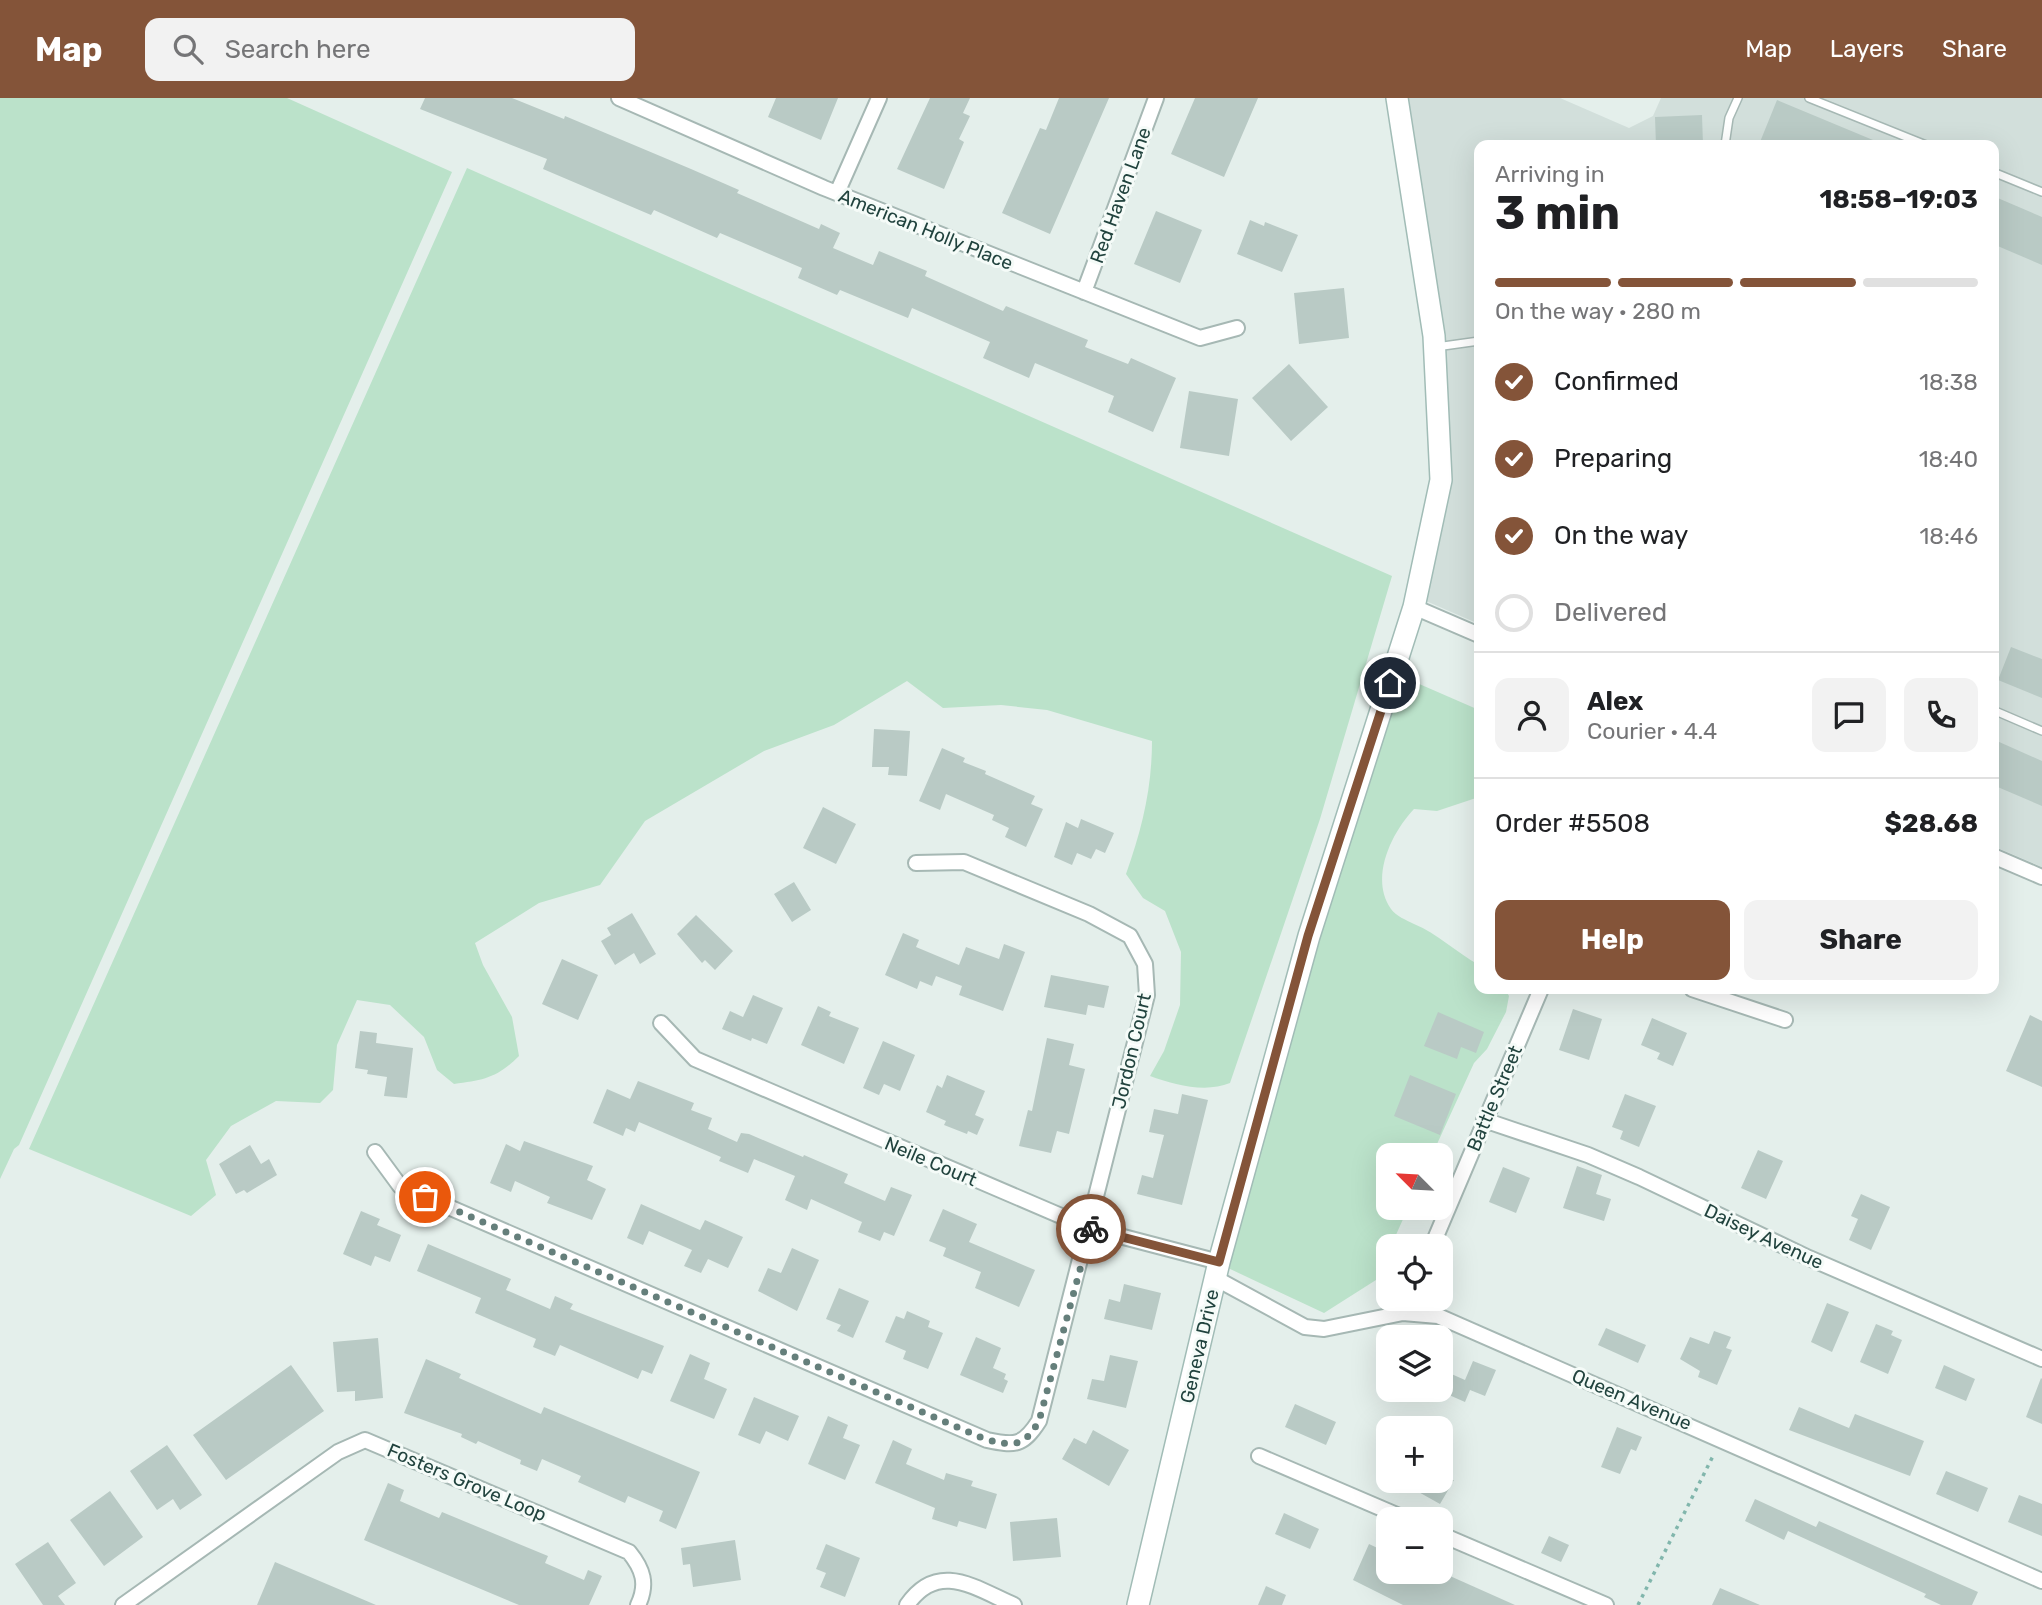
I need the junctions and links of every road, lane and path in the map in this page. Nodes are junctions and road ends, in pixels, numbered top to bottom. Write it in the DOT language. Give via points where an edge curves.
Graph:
graph roads {
  1 [pos="619,98"];
  2 [pos="878,98"];
  3 [pos="1156,98"];
  4 [pos="1397,98"];
  5 [pos="1738,98"];
  6 [pos="1809,98"];
  7 [pos="1727,140"];
  8 [pos="1914,140"];
  9 [pos="1999,175"];
  10 [pos="2042,192"];
  11 [pos="837,193"];
  12 [pos="1084,292"];
  13 [pos="1237,328"];
  14 [pos="1474,342"];
  15 [pos="1435,347"];
  16 [pos="1414,607"];
  17 [pos="1474,633"];
  18 [pos="1999,712"];
  19 [pos="2042,730"];
  20 [pos="1999,859"];
  21 [pos="916,863"];
  22 [pos="2042,877"];
  23 [pos="1539,994"];
  24 [pos="1707,994"];
  25 [pos="1785,1020"];
  26 [pos="661,1023"];
  27 [pos="1484,1120"];
  28 [pos="375,1152"];
  29 [pos="1089,1228"];
  30 [pos="1437,1234"];
  31 [pos="1217,1270"];
  32 [pos="1404,1313"];
  33 [pos="2042,1359"];
  34 [pos="1723,1438"];
  35 [pos="1259,1456"];
  36 [pos="1378,1507"];
  37 [pos="1453,1540"];
  38 [pos="2042,1581"];
  39 [pos="131,1603"];
  40 [pos="638,1605"];
  41 [pos="907,1605"];
  42 [pos="1014,1605"];
  43 [pos="1138,1605"];
  44 [pos="1606,1605"];
  45 [pos="1638,1605"];
  1 -- 11 [label="street, American Holly Place"];
  2 -- 11 [label="street"];
  3 -- 12 [label="street, Red Haven Lane"];
  4 -- 15 [label="main road, Geneva Drive"];
  5 -- 7 [label="lane"];
  6 -- 8 [label="lane"];
  9 -- 10 [label="lane"];
  11 -- 12 [label="street, American Holly Place"];
  12 -- 13 [label="street, American Holly Place" via="1199,338"];
  14 -- 15 [label="lane"];
  15 -- 16 [label="main road, Geneva Drive" via="1441,480"];
  16 -- 17 [label="street"];
  16 -- 31 [label="main road, Geneva Drive" via="1308,936"];
  18 -- 19 [label="lane"];
  20 -- 22 [label="street"];
  21 -- 29 [label="street, Jordon Court" via="964,862 1089,914 1130,936 1145,964 1147,995"];
  23 -- 27 [label="street, Battle Street"];
  24 -- 25 [label="street"];
  26 -- 29 [label="street, Neile Court" via="695,1059"];
  27 -- 30 [label="street, Battle Street"];
  27 -- 33 [label="street, Daisey Avenue" via="1629,1173 1809,1258"];
  28 -- 29 [label="street, Jordon Court" via="400,1186 987,1440 1012,1446 1029,1437 1039,1421"];
  29 -- 31 [label="street, Neile Court"];
  31 -- 32 [label="street, Queen Avenue" via="1305,1327 1325,1329"];
  31 -- 43 [label="main road, Geneva Drive"];
  32 -- 34 [label="street, Queen Avenue" via="1438,1316"];
  34 -- 38 [label="street, Queen Avenue" via="1751,1456"];
  34 -- 45 [label="path"];
  35 -- 36 [label="street"];
  37 -- 44 [label="street"];
  39 -- 40 [label="street, Fosters Grove Loop" via="338,1452 365,1440 629,1552 643,1569"];
  41 -- 42 [label="street" via="927,1584 944,1580 959,1581"];
}
